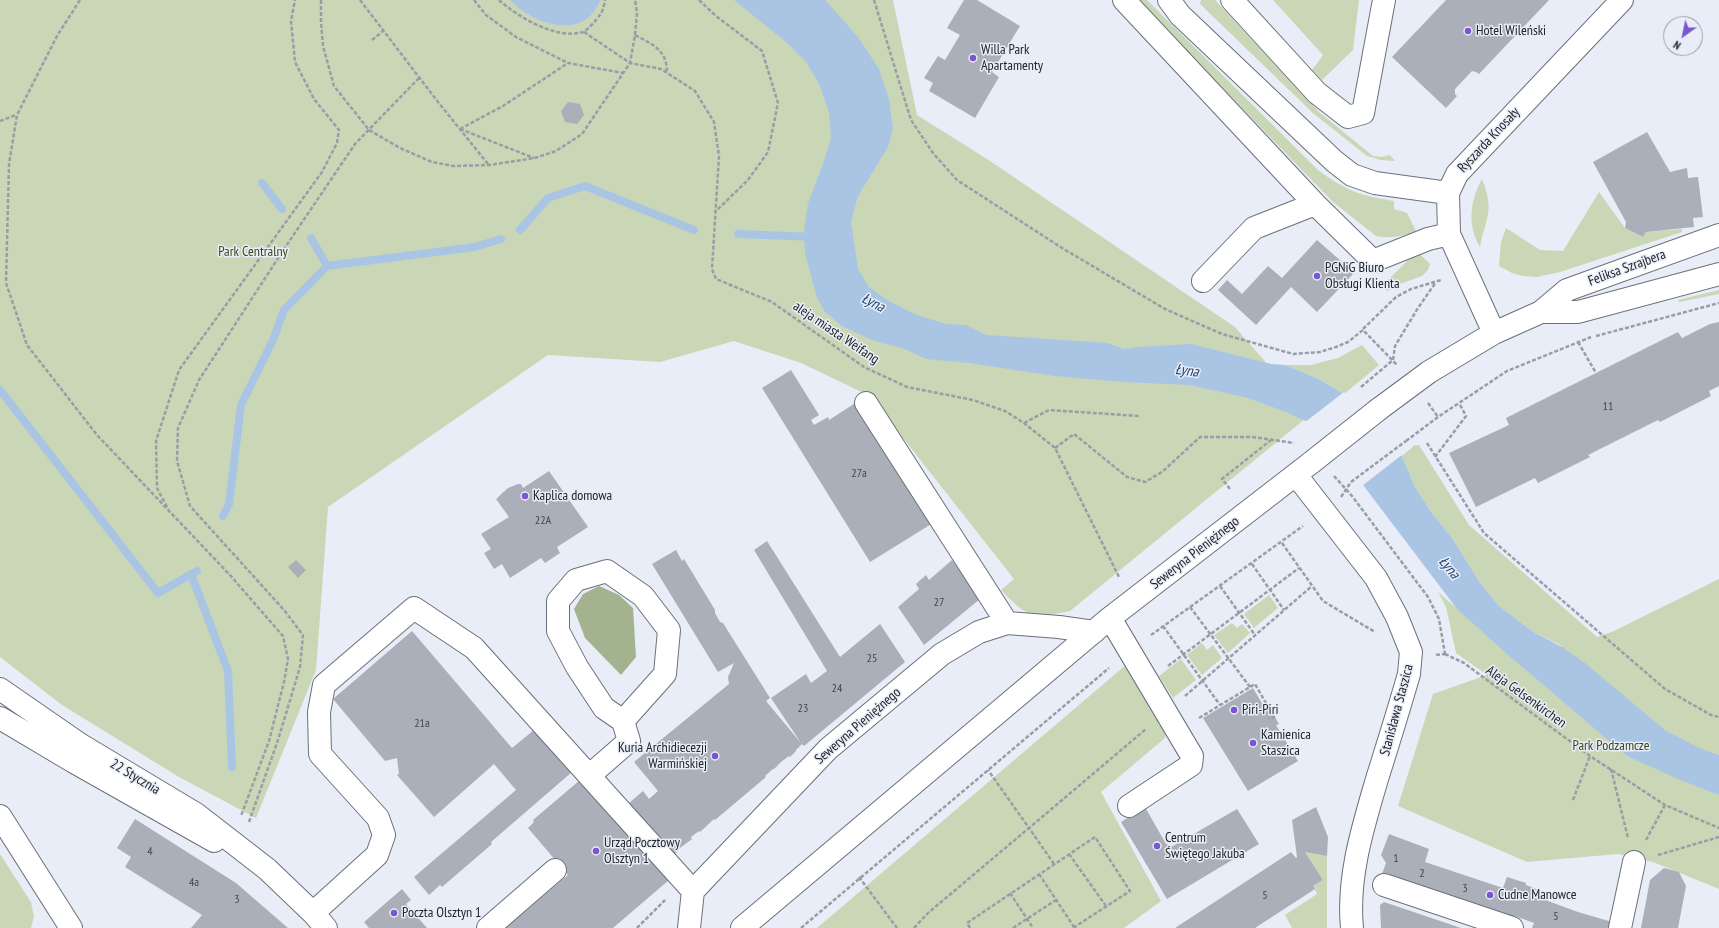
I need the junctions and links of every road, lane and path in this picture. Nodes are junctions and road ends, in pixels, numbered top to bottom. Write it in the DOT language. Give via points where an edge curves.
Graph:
graph roads {
  1 [pos="80,0"];
  2 [pos="295,0"];
  3 [pos="320,0"];
  4 [pos="360,0"];
  5 [pos="474,0"];
  6 [pos="499,0"];
  7 [pos="605,0"];
  8 [pos="635,0"];
  9 [pos="699,0"];
  10 [pos="874,0"];
  11 [pos="1124,0"];
  12 [pos="1169,0"];
  13 [pos="1232,0"];
  14 [pos="1384,0"];
  15 [pos="1622,0"];
  16 [pos="383,31"];
  17 [pos="584,32"];
  18 [pos="635,35"];
  19 [pos="372,40"];
  20 [pos="568,63"];
  21 [pos="630,63"];
  22 [pos="667,72"];
  23 [pos="623,73"];
  24 [pos="419,78"];
  25 [pos="16,115"];
  26 [pos="0,121"];
  27 [pos="460,129"];
  28 [pos="368,130"];
  29 [pos="535,158"];
  30 [pos="489,165"];
  31 [pos="1448,192"];
  32 [pos="1314,204"];
  33 [pos="716,211"];
  34 [pos="1449,234"];
  35 [pos="1719,235"];
  36 [pos="1719,274"];
  37 [pos="1441,280"];
  38 [pos="1203,281"];
  39 [pos="1436,282"];
  40 [pos="1719,304"];
  41 [pos="1541,312"];
  42 [pos="1363,330"];
  43 [pos="1494,333"];
  44 [pos="1578,342"];
  45 [pos="1393,360"];
  46 [pos="1596,373"];
  47 [pos="1362,387"];
  48 [pos="866,403"];
  49 [pos="1459,403"];
  50 [pos="1428,404"];
  51 [pos="1379,409"];
  52 [pos="1139,416"];
  53 [pos="1438,417"];
  54 [pos="1024,423"];
  55 [pos="1271,440"];
  56 [pos="1283,441"];
  57 [pos="1427,443"];
  58 [pos="1055,448"];
  59 [pos="1435,457"];
  60 [pos="1304,468"];
  61 [pos="1230,489"];
  62 [pos="1352,496"];
  63 [pos="1341,497"];
  64 [pos="169,511"];
  65 [pos="1307,523"];
  66 [pos="1282,542"];
  67 [pos="1252,564"];
  68 [pos="1299,568"];
  69 [pos="1119,577"];
  70 [pos="1220,586"];
  71 [pos="1312,586"];
  72 [pos="1270,590"];
  73 [pos="1190,607"];
  74 [pos="1284,610"];
  75 [pos="1239,613"];
  76 [pos="1006,623"];
  77 [pos="1102,625"];
  78 [pos="1163,626"];
  79 [pos="1210,634"];
  80 [pos="1378,634"];
  81 [pos="1255,635"];
  82 [pos="1130,650"];
  83 [pos="1183,655"];
  84 [pos="1228,658"];
  85 [pos="1148,681"];
  86 [pos="1201,682"];
  87 [pos="1250,687"];
  88 [pos="3,699"];
  89 [pos="1220,705"];
  90 [pos="1166,712"];
  91 [pos="1719,717"];
  92 [pos="0,718"];
  93 [pos="1269,719"];
  94 [pos="623,721"];
  95 [pos="1193,721"];
  96 [pos="1590,756"];
  97 [pos="1611,769"];
  98 [pos="988,770"];
  99 [pos="590,775"];
  100 [pos="1573,800"];
  101 [pos="1665,805"];
  102 [pos="1129,806"];
  103 [pos="0,816"];
  104 [pos="240,817"];
  105 [pos="249,822"];
  106 [pos="1029,828"];
  107 [pos="1719,828"];
  108 [pos="1719,837"];
  109 [pos="1070,854"];
  110 [pos="1634,862"];
  111 [pos="1054,864"];
  112 [pos="267,869"];
  113 [pos="555,870"];
  114 [pos="1038,874"];
  115 [pos="859,877"];
  116 [pos="1384,885"];
  117 [pos="693,890"];
  118 [pos="1010,894"];
  119 [pos="670,895"];
  120 [pos="1056,900"];
  121 [pos="1106,906"];
  122 [pos="1026,918"];
  123 [pos="320,921"];
  124 [pos="1500,926"];
  125 [pos="71,928"];
  126 [pos="488,928"];
  127 [pos="637,928"];
  128 [pos="689,928"];
  129 [pos="742,928"];
  130 [pos="801,928"];
  131 [pos="897,928"];
  132 [pos="914,928"];
  133 [pos="970,928"];
  134 [pos="1013,928"];
  135 [pos="1033,928"];
  136 [pos="1073,928"];
  137 [pos="1352,928"];
  138 [pos="1620,928"];
  1 -- 25 [label="path" via="57,36"];
  2 -- 64 [label="path" via="290,22 295,62 314,99 339,130 337,143 322,172 179,370 156,441 156,488"];
  3 -- 28 [label="path" via="323,46 334,86"];
  4 -- 16 [label="path"];
  5 -- 20 [label="path" via="486,15 516,38"];
  6 -- 17 [label="path" via="522,17 545,29 566,34"];
  7 -- 17 [label="path" via="601,14"];
  8 -- 18 [label="path"];
  9 -- 33 [label="path" via="762,51 778,103 768,152 748,180"];
  10 -- 42 [label="path" via="911,120 933,153 957,180 1062,248 1165,310 1222,334 1293,354 1320,352 1336,347 1348,342"];
  11 -- 32 [label="street"];
  12 -- 31 [label="street" via="1186,20 1334,161 1352,175 1375,183"];
  13 -- 14 [label="street" via="1317,92 1348,117 1363,113"];
  15 -- 31 [label="street, Ryszarda Knosały" via="1457,174"];
  16 -- 19 [label="path"];
  16 -- 24 [label="path"];
  17 -- 21 [label="path"];
  18 -- 21 [label="path"];
  18 -- 22 [label="path" via="662,52"];
  20 -- 23 [label="path"];
  20 -- 27 [label="path" via="503,106"];
  21 -- 22 [label="path, aleja miasta Weifang" via="662,68"];
  21 -- 23 [label="path"];
  22 -- 33 [label="path, aleja miasta Weifang" via="696,91 714,122 719,156"];
  23 -- 29 [label="path" via="582,134 556,150"];
  24 -- 27 [label="path"];
  24 -- 28 [label="path"];
  25 -- 26 [label="path"];
  25 -- 64 [label="path" via="9,164 6,283 27,345 97,435"];
  27 -- 29 [label="path"];
  27 -- 30 [label="path"];
  28 -- 30 [label="path" via="432,162 453,166"];
  28 -- 105 [label="path" via="355,144 324,189 199,380 178,428 177,461 190,506 304,635 300,667"];
  29 -- 30 [label="path"];
  31 -- 34 [label="street, Ryszarda Knosały"];
  32 -- 34 [label="street" via="1373,261 1428,239"];
  32 -- 38 [label="street" via="1254,228"];
  33 -- 54 [label="path, aleja miasta Weifang" via="712,269 716,279 772,302 864,367 878,374 907,387 973,400 1004,411"];
  34 -- 43 [label="street, Ryszarda Knosały"];
  35 -- 41 [label="street, Feliksa Szrajbera" via="1567,290"];
  36 -- 41 [label="street, Feliksa Szrajbera" via="1578,312"];
  37 -- 39 [label="path"];
  39 -- 42 [label="path" via="1411,289 1396,297"];
  39 -- 45 [label="path" via="1395,346"];
  40 -- 44 [label="path"];
  41 -- 43 [label="street, Feliksa Szrajbera"];
  42 -- 45 [label="path"];
  43 -- 51 [label="street, Feliksa Szrajbera" via="1429,372"];
  44 -- 46 [label="path"];
  44 -- 49 [label="path" via="1507,371"];
  45 -- 47 [label="path"];
  48 -- 76 [label="street"];
  49 -- 53 [label="path"];
  49 -- 59 [label="path" via="1466,416"];
  50 -- 53 [label="path"];
  51 -- 60 [label="street, Seweryna Pieniężnego, bridge"];
  52 -- 54 [label="path" via="1049,410"];
  53 -- 63 [label="path, bridge" via="1351,482"];
  54 -- 58 [label="path, aleja miasta Weifang"];
  55 -- 56 [label="path"];
  55 -- 58 [label="path" via="1254,437 1200,437 1162,472 1145,482 1127,477 1074,434"];
  55 -- 61 [label="path" via="1222,479"];
  57 -- 59 [label="path"];
  58 -- 69 [label="path, aleja miasta Weifang"];
  59 -- 91 [label="path" via="1484,533 1665,690"];
  60 -- 77 [label="street, Seweryna Pieniężnego"];
  60 -- 137 [label="street, Stanisława Staszica" via="1376,578 1397,617 1411,652 1409,674 1362,829 1353,875 1350,908"];
  62 -- 96 [label="path, Aleja Gelsenkirchen" via="1428,597 1439,619 1445,654 1464,663"];
  64 -- 104 [label="path" via="283,636 288,658 284,682 269,740"];
  65 -- 66 [label="path"];
  66 -- 67 [label="path"];
  66 -- 68 [label="path"];
  67 -- 70 [label="path"];
  67 -- 72 [label="path"];
  68 -- 71 [label="path"];
  68 -- 72 [label="path"];
  70 -- 73 [label="path"];
  70 -- 75 [label="path"];
  71 -- 74 [label="path"];
  71 -- 80 [label="path" via="1324,601"];
  72 -- 74 [label="path"];
  72 -- 75 [label="path"];
  73 -- 78 [label="path"];
  73 -- 79 [label="path"];
  74 -- 81 [label="path"];
  75 -- 79 [label="path"];
  75 -- 81 [label="path"];
  76 -- 77 [label="street, Seweryna Pieniężnego" via="1060,627"];
  76 -- 117 [label="street, Seweryna Pieniężnego" via="979,632 942,654 828,749"];
  77 -- 82 [label="street"];
  77 -- 129 [label="street, Seweryna Pieniężnego"];
  78 -- 82 [label="path"];
  78 -- 83 [label="path"];
  79 -- 83 [label="path"];
  79 -- 84 [label="path"];
  81 -- 84 [label="path"];
  82 -- 85 [label="street"];
  82 -- 98 [label="path"];
  83 -- 85 [label="path"];
  83 -- 86 [label="path"];
  84 -- 86 [label="path"];
  84 -- 87 [label="path"];
  85 -- 90 [label="street"];
  86 -- 89 [label="path"];
  86 -- 90 [label="path"];
  87 -- 89 [label="path"];
  87 -- 93 [label="path" via="1254,684 1274,717"];
  88 -- 112 [label="street, 22 Stycznia" via="196,814"];
  89 -- 95 [label="path"];
  90 -- 102 [label="street" via="1192,756 1191,765"];
  90 -- 106 [label="path"];
  92 -- 112 [label="street, 22 Stycznia" via="188,827"];
  94 -- 94 [label="street" via="665,674 669,630 643,596 607,571 576,580 558,601 558,630 577,667 604,708"];
  94 -- 99 [label="street" via="628,741"];
  96 -- 97 [label="path, Aleja Gelsenkirchen"];
  96 -- 100 [label="path"];
  97 -- 101 [label="path, Aleja Gelsenkirchen"];
  97 -- 110 [label="path"];
  98 -- 106 [label="path"];
  98 -- 115 [label="path"];
  99 -- 117 [label="street"];
  99 -- 123 [label="street" via="474,648 414,608 324,685 319,712 320,754 378,818 384,835 377,855"];
  101 -- 107 [label="path, Aleja Gelsenkirchen"];
  101 -- 110 [label="path"];
  103 -- 125 [label="street"];
  106 -- 111 [label="path"];
  106 -- 132 [label="path" via="928,913"];
  108 -- 110 [label="path"];
  109 -- 111 [label="path"];
  109 -- 121 [label="path"];
  109 -- 121 [label="path" via="1095,837 1130,890"];
  110 -- 138 [label="street"];
  111 -- 114 [label="path"];
  112 -- 123 [label="street, 22 Stycznia"];
  113 -- 126 [label="street"];
  114 -- 118 [label="path"];
  114 -- 120 [label="path"];
  115 -- 130 [label="path"];
  115 -- 131 [label="path"];
  116 -- 124 [label="street"];
  117 -- 128 [label="street"];
  118 -- 122 [label="path"];
  118 -- 133 [label="path" via="967,923"];
  119 -- 127 [label="path"];
  120 -- 122 [label="path"];
  120 -- 136 [label="path"];
  121 -- 136 [label="path"];
  122 -- 134 [label="path"];
  122 -- 135 [label="path"];
}
